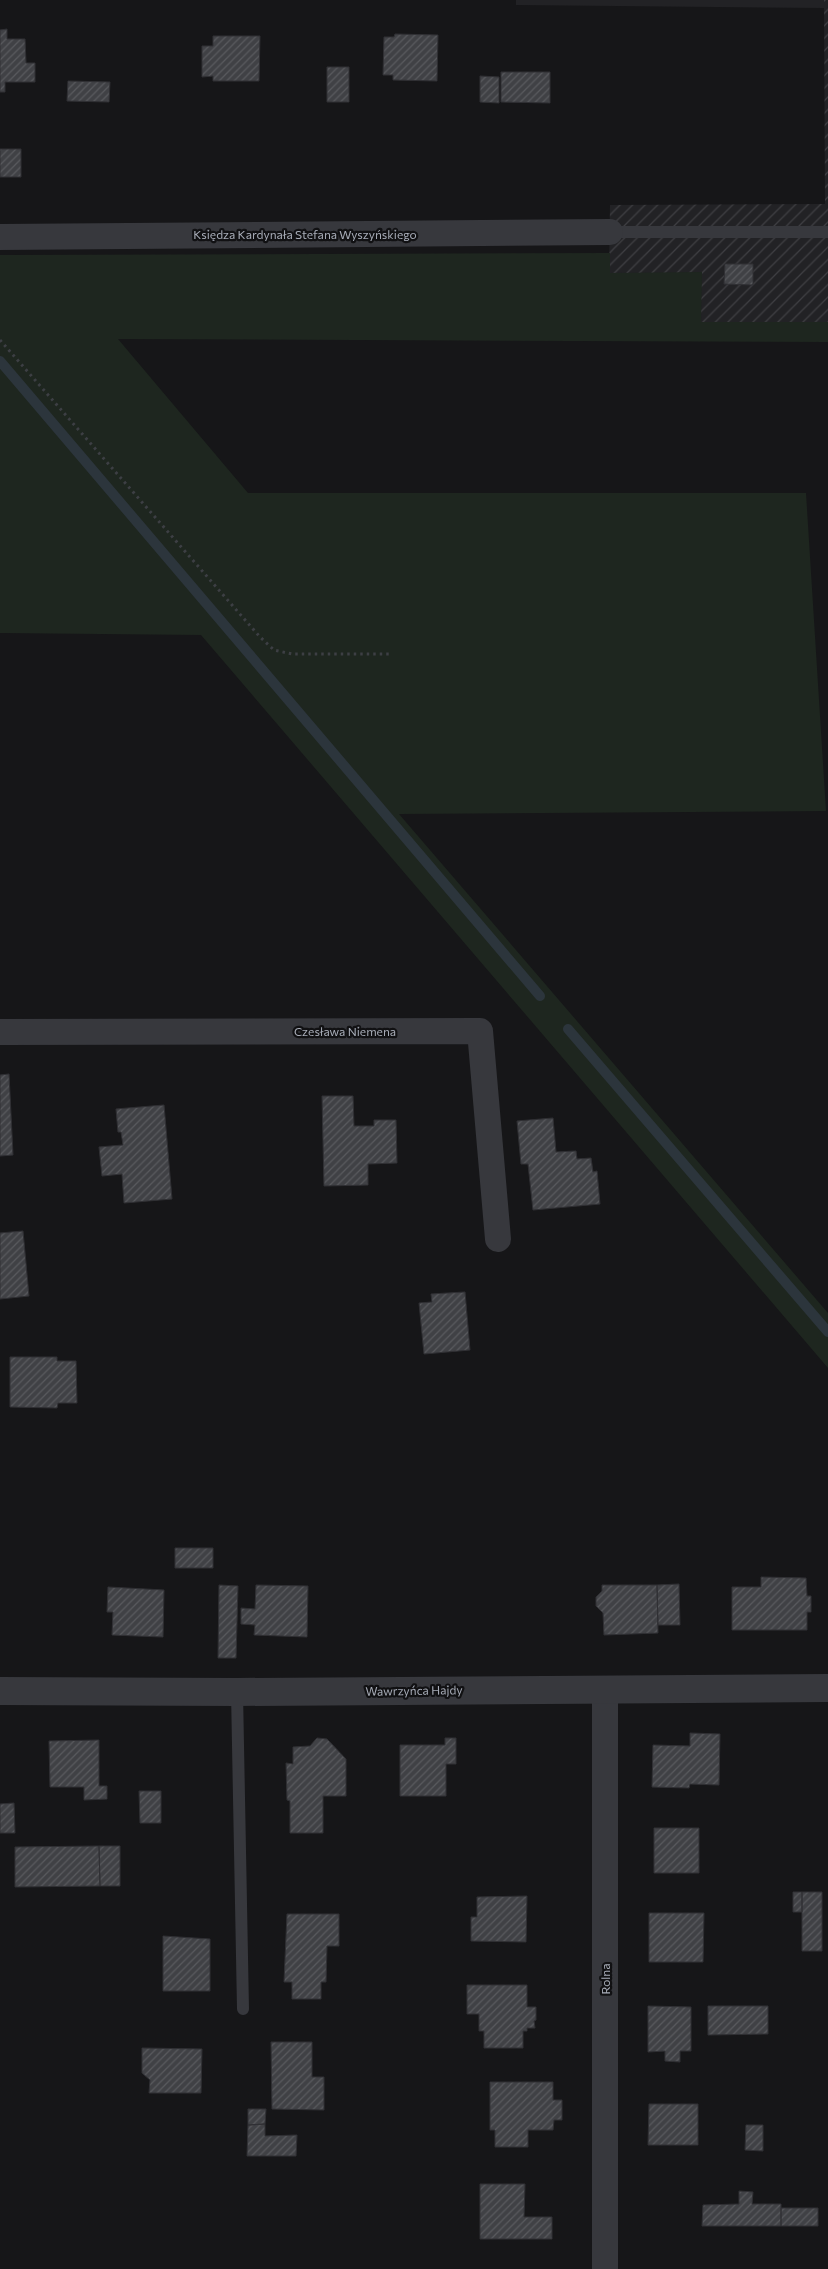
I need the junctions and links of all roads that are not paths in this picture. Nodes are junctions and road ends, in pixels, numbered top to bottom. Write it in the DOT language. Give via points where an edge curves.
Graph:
graph roads {
  1 [pos="610,232"];
  2 [pos="828,232"];
  3 [pos="0,237"];
  4 [pos="0,1032"];
  5 [pos="498,1239"];
  6 [pos="828,1688"];
  7 [pos="605,1689"];
  8 [pos="0,1691"];
  9 [pos="237,1692"];
  10 [pos="243,2009"];
  11 [pos="604,2269"];
  1 -- 2 [label="lane"];
  1 -- 3 [label="street, Księdza Kardynała Stefana Wyszyńskiego"];
  4 -- 5 [label="street, Czesława Niemena" via="480,1030"];
  6 -- 7 [label="street, Wawrzyńca Hajdy"];
  7 -- 9 [label="street, Wawrzyńca Hajdy"];
  7 -- 11 [label="street, Rolna"];
  8 -- 9 [label="street, Wawrzyńca Hajdy"];
  9 -- 10 [label="lane"];
}
